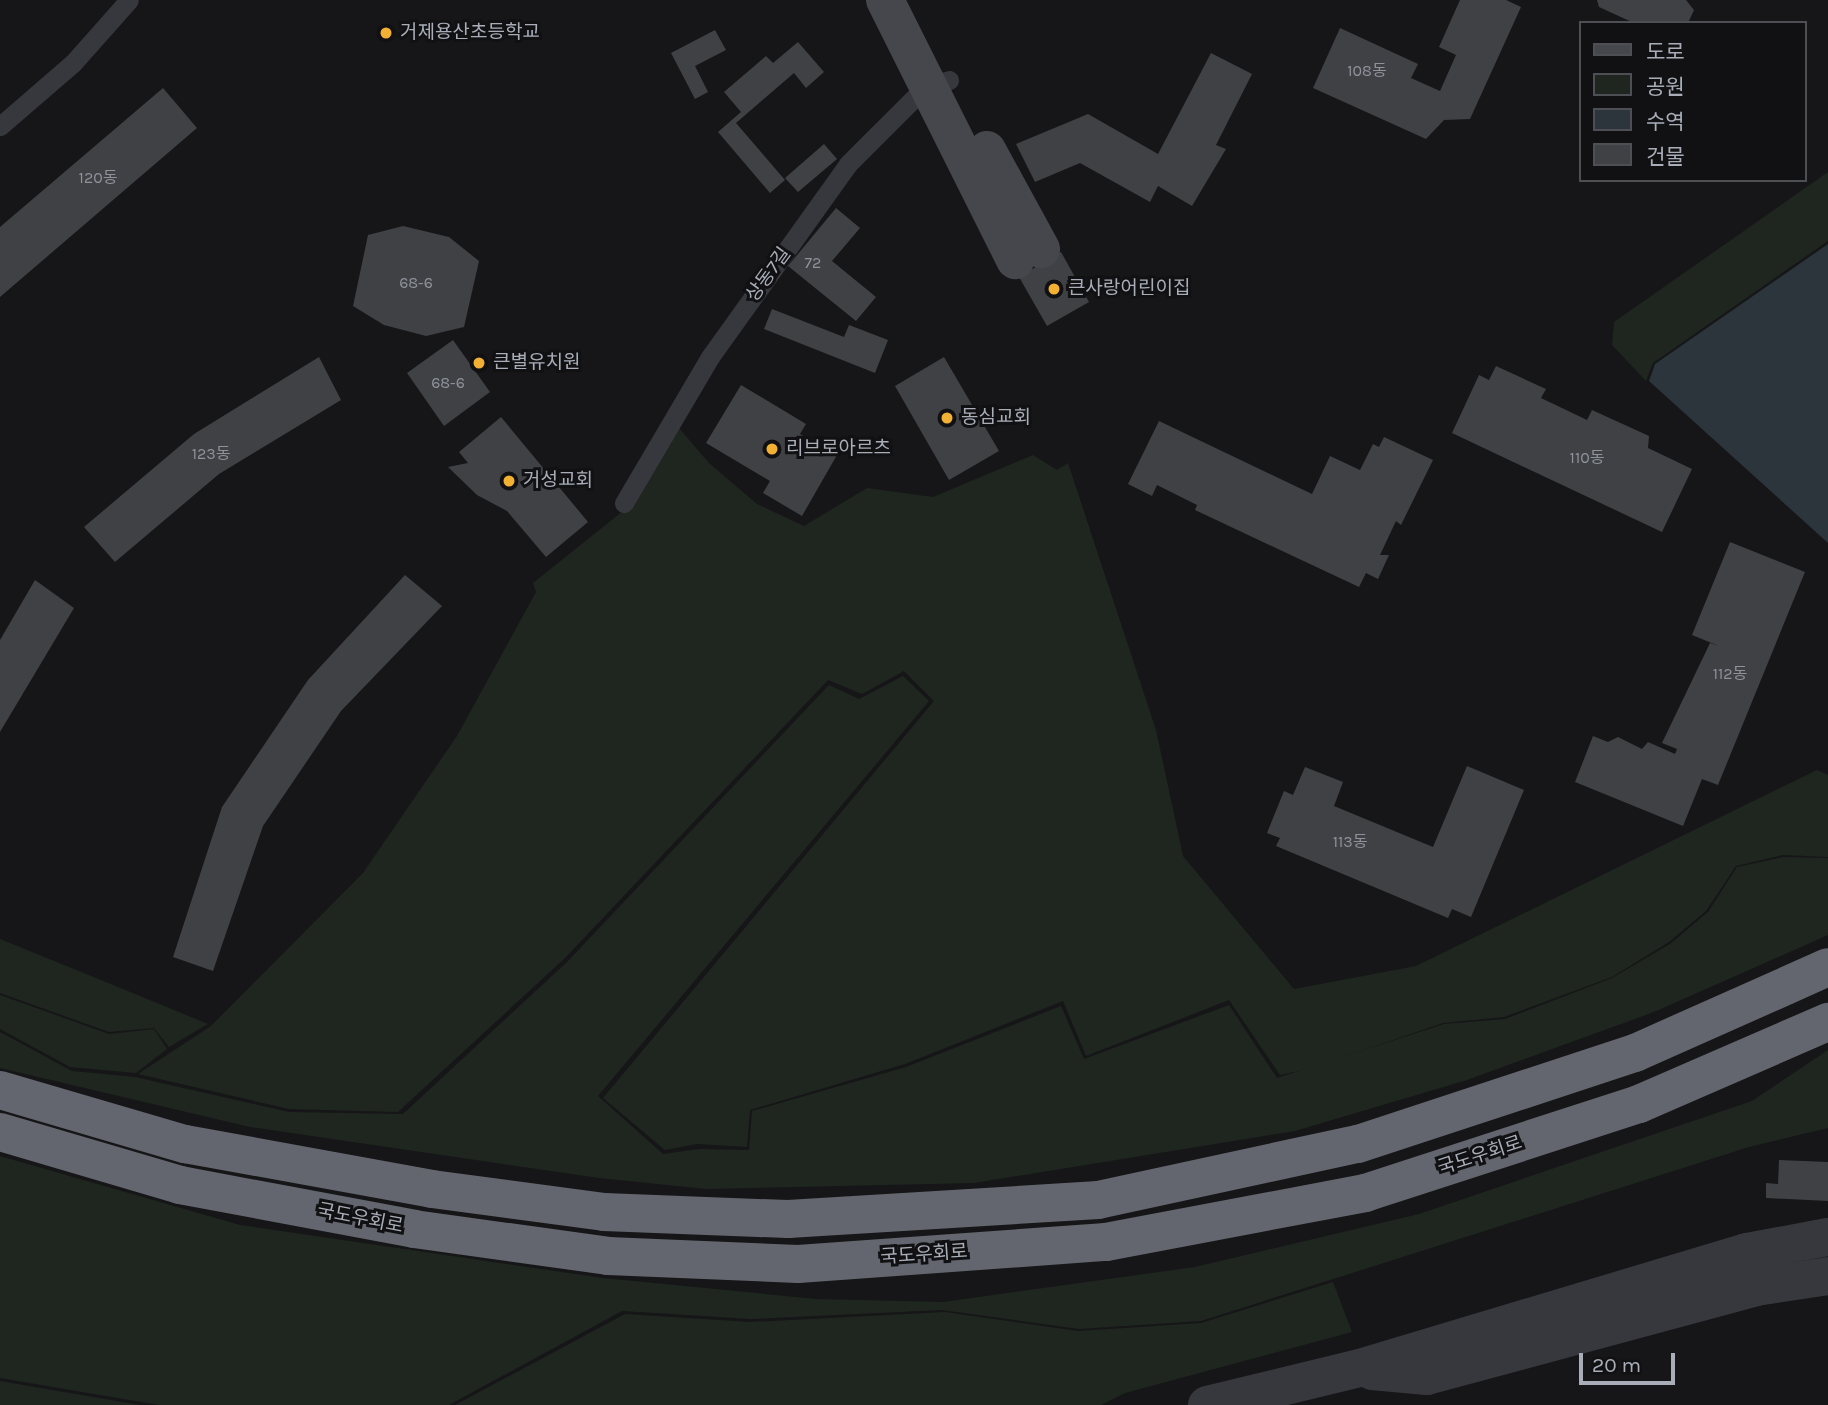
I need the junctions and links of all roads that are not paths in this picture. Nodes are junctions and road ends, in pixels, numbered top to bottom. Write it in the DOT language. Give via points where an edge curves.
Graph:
graph roads {
  1 [pos="129,0"];
  2 [pos="885,0"];
  3 [pos="914,0"];
  4 [pos="937,84"];
  5 [pos="0,126"];
  6 [pos="1028,255"];
  7 [pos="624,503"];
  8 [pos="1813,975"];
  9 [pos="1827,1023"];
  10 [pos="0,1090"];
  11 [pos="0,1132"];
  12 [pos="1828,1237"];
  13 [pos="1828,1276"];
  14 [pos="1360,1368"];
  15 [pos="1207,1405"];
  1 -- 5 [label="lane" via="72,64"];
  2 -- 4 [label="street"];
  3 -- 4 [label="street"];
  4 -- 6 [label="street"];
  4 -- 7 [label="lane, 상동7길" via="840,176 710,357"];
  8 -- 10 [label="highway" via="1635,1053 1358,1144 1098,1200 815,1218 604,1212 432,1189 186,1144"];
  9 -- 11 [label="highway, 국도우회로" via="1639,1104 1365,1193 1106,1242 798,1264 608,1256 414,1229 180,1185"];
  12 -- 14 [label="street" via="1747,1252"];
  13 -- 14 [label="street" via="1756,1287 1427,1377 1391,1376"];
  14 -- 15 [label="street"];
}
